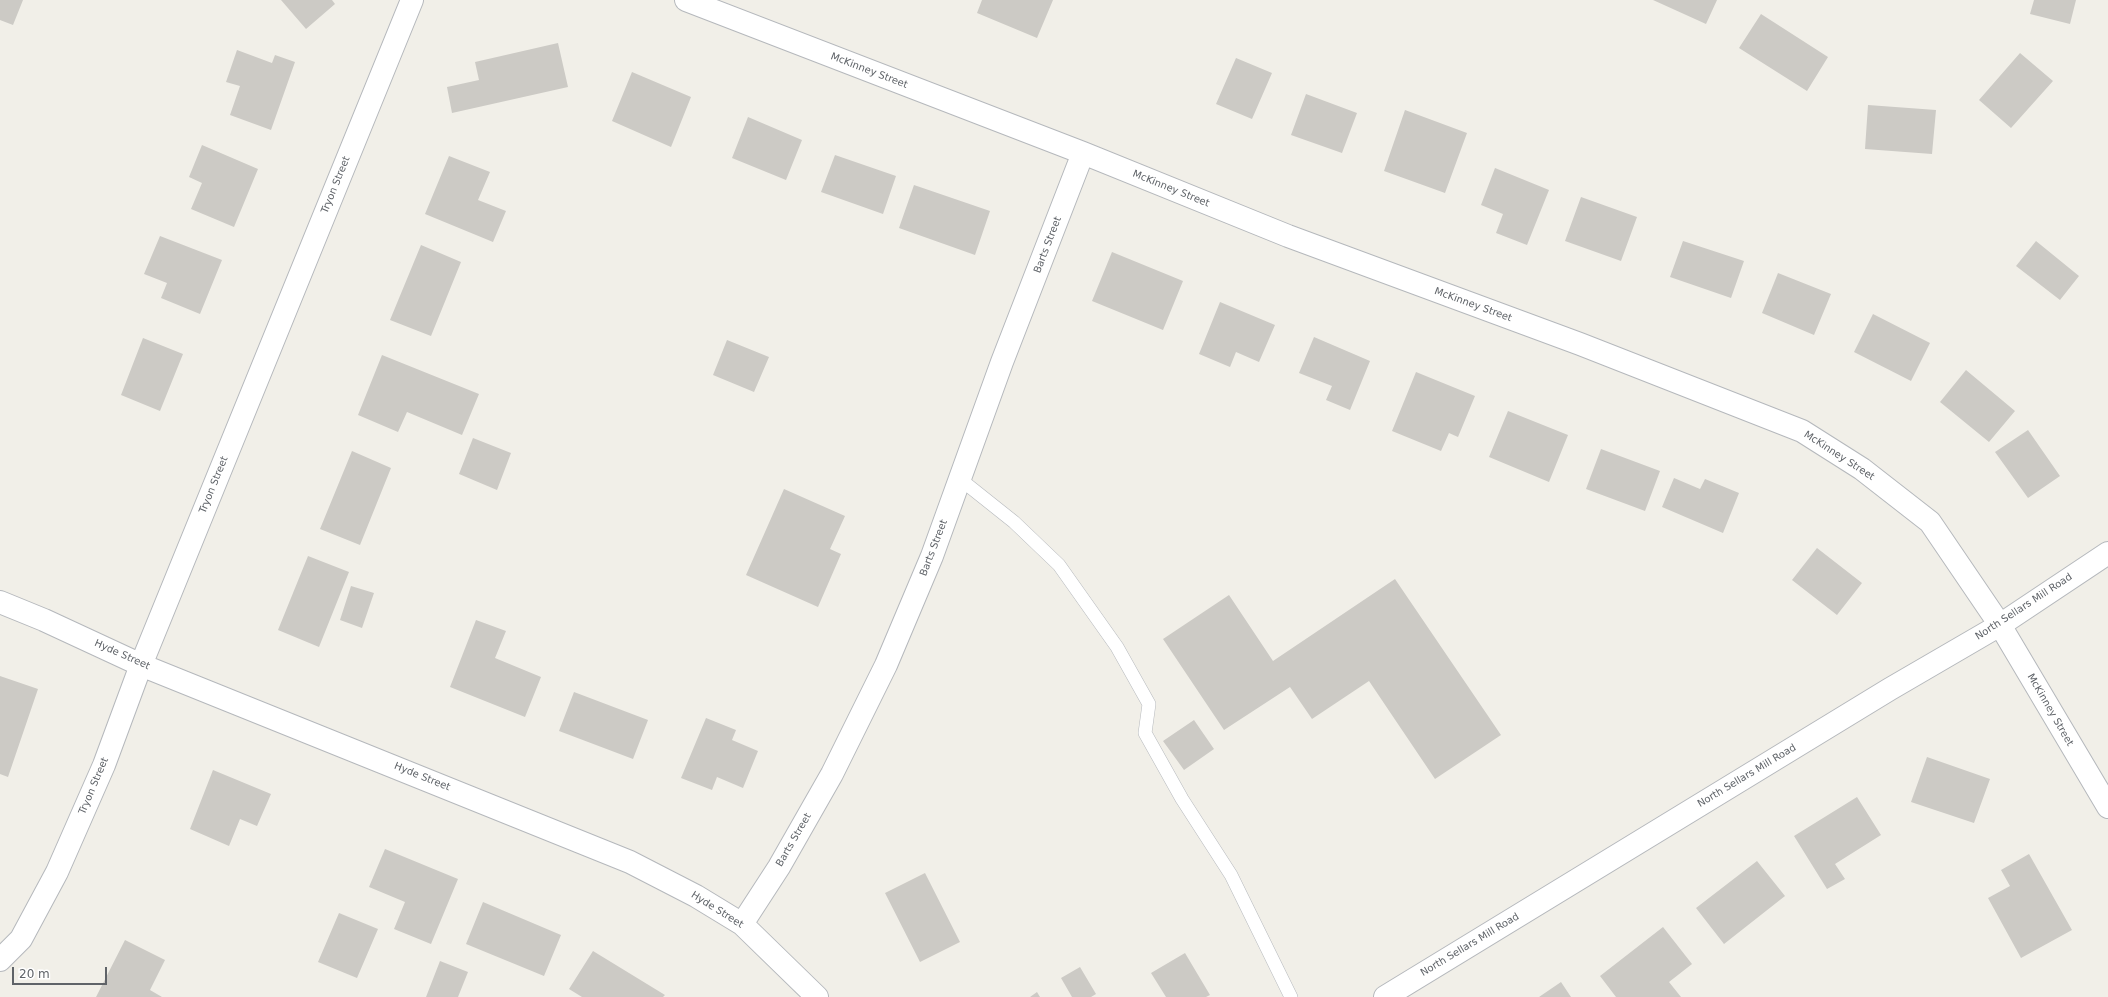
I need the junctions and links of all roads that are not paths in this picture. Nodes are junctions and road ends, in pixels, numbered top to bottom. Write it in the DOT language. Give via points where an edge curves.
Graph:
graph roads {
  1 [pos="412,0"];
  2 [pos="686,0"];
  3 [pos="1083,153"];
  4 [pos="960,479"];
  5 [pos="2108,552"];
  6 [pos="0,602"];
  7 [pos="2000,625"];
  8 [pos="142,665"];
  9 [pos="2108,807"];
  10 [pos="742,924"];
  11 [pos="0,960"];
  12 [pos="817,997"];
  13 [pos="1291,997"];
  14 [pos="1385,997"];
  1 -- 8 [label="street, Tryon Street"];
  2 -- 3 [label="street, McKinney Street"];
  3 -- 4 [label="street, Barts Street" via="1002,362"];
  3 -- 7 [label="street, McKinney Street" via="1288,236 1580,344 1802,431 1862,468 1930,522"];
  4 -- 10 [label="street, Barts Street" via="932,556 886,665 832,774 779,867"];
  4 -- 13 [label="lane" via="1014,522 1059,565 1117,647 1149,704 1145,733 1182,799 1231,875"];
  5 -- 7 [label="street, North Sellars Mill Road"];
  6 -- 8 [label="street, Hyde Street"];
  7 -- 9 [label="street, McKinney Street"];
  7 -- 14 [label="street, North Sellars Mill Road" via="1890,689"];
  8 -- 10 [label="street, Hyde Street" via="630,862 696,896"];
  8 -- 11 [label="street, Tryon Street" via="104,765 57,872 21,939"];
  10 -- 12 [label="street, Hyde Street"];
}
